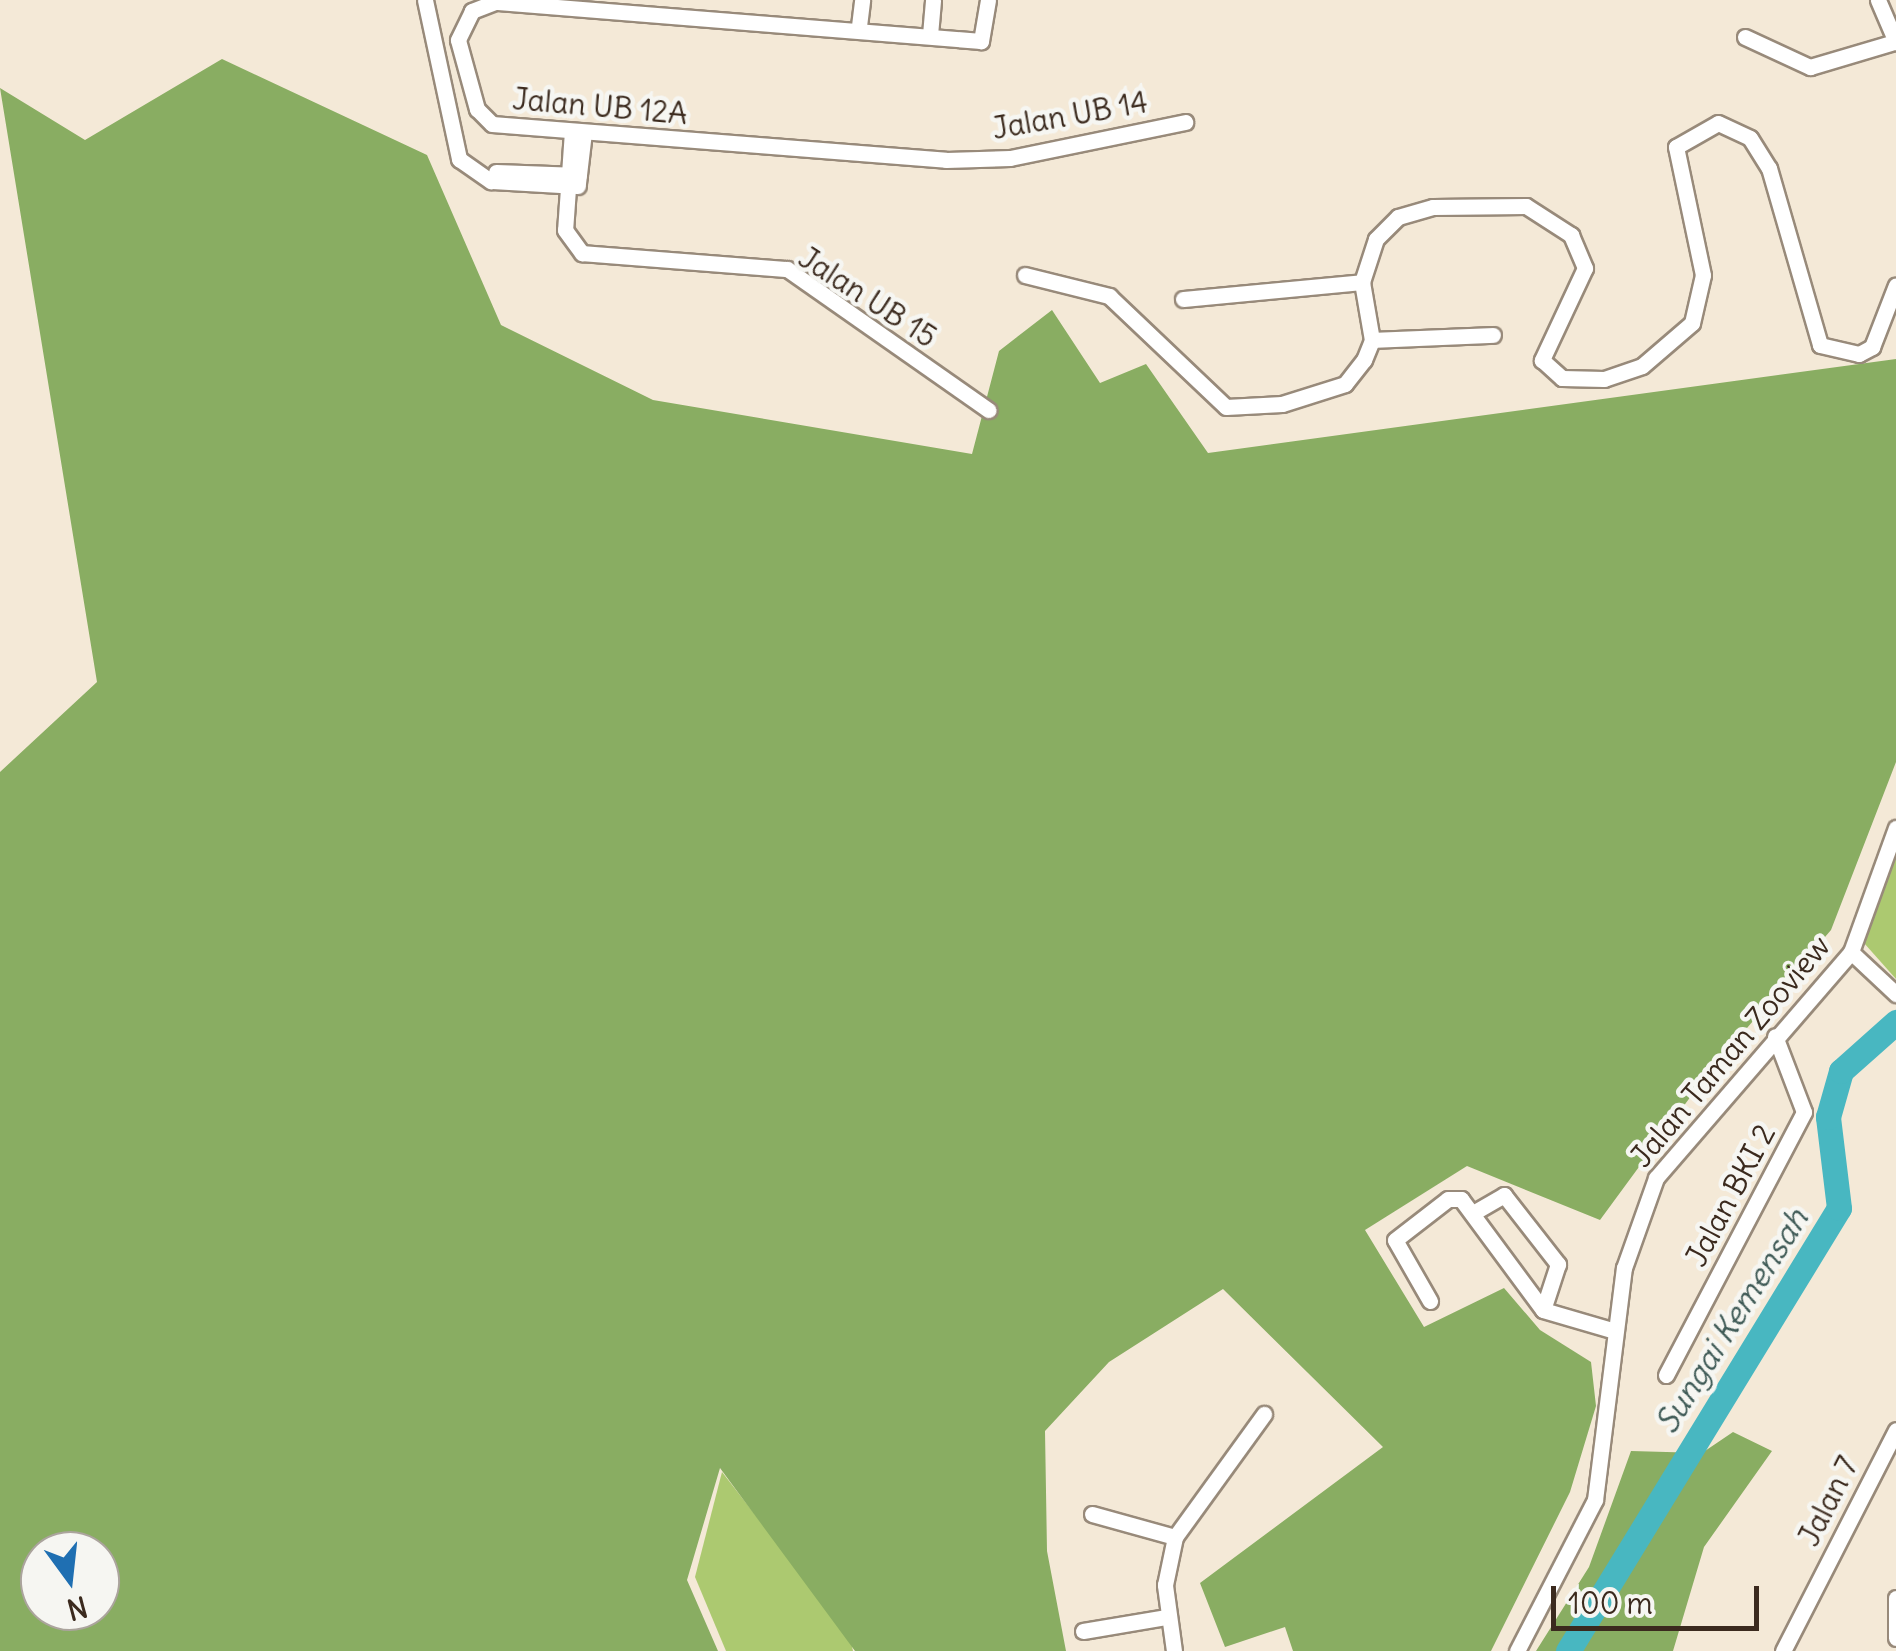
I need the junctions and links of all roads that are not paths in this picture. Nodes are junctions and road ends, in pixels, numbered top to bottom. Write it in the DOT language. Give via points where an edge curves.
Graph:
graph roads {
  1 [pos="424,0"];
  2 [pos="862,0"];
  3 [pos="933,0"];
  4 [pos="988,0"];
  5 [pos="1878,0"];
  6 [pos="495,1"];
  7 [pos="619,4"];
  8 [pos="743,8"];
  9 [pos="858,26"];
  10 [pos="930,35"];
  11 [pos="1745,37"];
  12 [pos="1894,43"];
  13 [pos="1185,122"];
  14 [pos="578,132"];
  15 [pos="844,156"];
  16 [pos="573,180"];
  17 [pos="1024,274"];
  18 [pos="1362,282"];
  19 [pos="1896,285"];
  20 [pos="1183,298"];
  21 [pos="1493,335"];
  22 [pos="1372,340"];
  23 [pos="988,410"];
  24 [pos="1896,828"];
  25 [pos="1851,952"];
  26 [pos="1894,993"];
  27 [pos="1776,1036"];
  28 [pos="1473,1212"];
  29 [pos="1430,1302"];
  30 [pos="1543,1310"];
  31 [pos="1615,1331"];
  32 [pos="1666,1375"];
  33 [pos="1264,1414"];
  34 [pos="1896,1430"];
  35 [pos="1092,1514"];
  36 [pos="1175,1538"];
  37 [pos="1896,1598"];
  38 [pos="1167,1617"];
  39 [pos="1082,1631"];
  40 [pos="1896,1638"];
  41 [pos="1174,1651"];
  42 [pos="1517,1651"];
  43 [pos="1783,1651"];
  1 -- 16 [label="street" via="459,159 477,174"];
  2 -- 9 [label="street"];
  3 -- 10 [label="street"];
  4 -- 10 [label="street, Jalan UB 12A" via="981,40"];
  5 -- 12 [label="street"];
  6 -- 7 [label="street, Jalan UB 12A"];
  6 -- 14 [label="street, Jalan UB 12A" via="472,11 458,40 483,120"];
  7 -- 8 [label="street, Jalan UB 12A"];
  8 -- 9 [label="street, Jalan UB 12A"];
  9 -- 10 [label="street, Jalan UB 12A"];
  11 -- 12 [label="street" via="1810,67"];
  13 -- 15 [label="street, Jalan UB 14" via="1010,158"];
  14 -- 15 [label="street, Jalan UB 12A"];
  14 -- 16 [label="street, Jalan UB 15"];
  16 -- 23 [label="street, Jalan UB 15" via="565,230 582,253 787,269"];
  17 -- 22 [label="street" via="1109,296 1226,407 1321,396 1344,384"];
  18 -- 19 [label="street" via="1376,239 1398,217 1433,207 1526,206 1572,234 1584,268 1572,308 1542,347 1550,371 1592,380 1642,366 1692,323 1700,300 1676,148 1718,124 1750,138 1769,168 1820,344 1858,354 1872,347"];
  18 -- 20 [label="street"];
  18 -- 22 [label="street"];
  21 -- 22 [label="street"];
  24 -- 25 [label="street, Jalan Taman Zooview"];
  25 -- 26 [label="street"];
  25 -- 27 [label="street, Jalan Taman Zooview"];
  27 -- 31 [label="street, Jalan Taman Zooview" via="1656,1178 1628,1253"];
  27 -- 32 [label="street, Jalan BKI 2" via="1804,1112"];
  28 -- 29 [label="street" via="1448,1199 1395,1240"];
  28 -- 30 [label="street"];
  28 -- 30 [label="street" via="1504,1196 1558,1264"];
  30 -- 31 [label="street"];
  31 -- 42 [label="street, Jalan Taman Zooview" via="1595,1500"];
  33 -- 36 [label="street"];
  34 -- 43 [label="street, Jalan 7"];
  35 -- 36 [label="street"];
  36 -- 38 [label="street"];
  37 -- 40 [label="street"];
  38 -- 39 [label="street"];
  38 -- 41 [label="street"];
}
